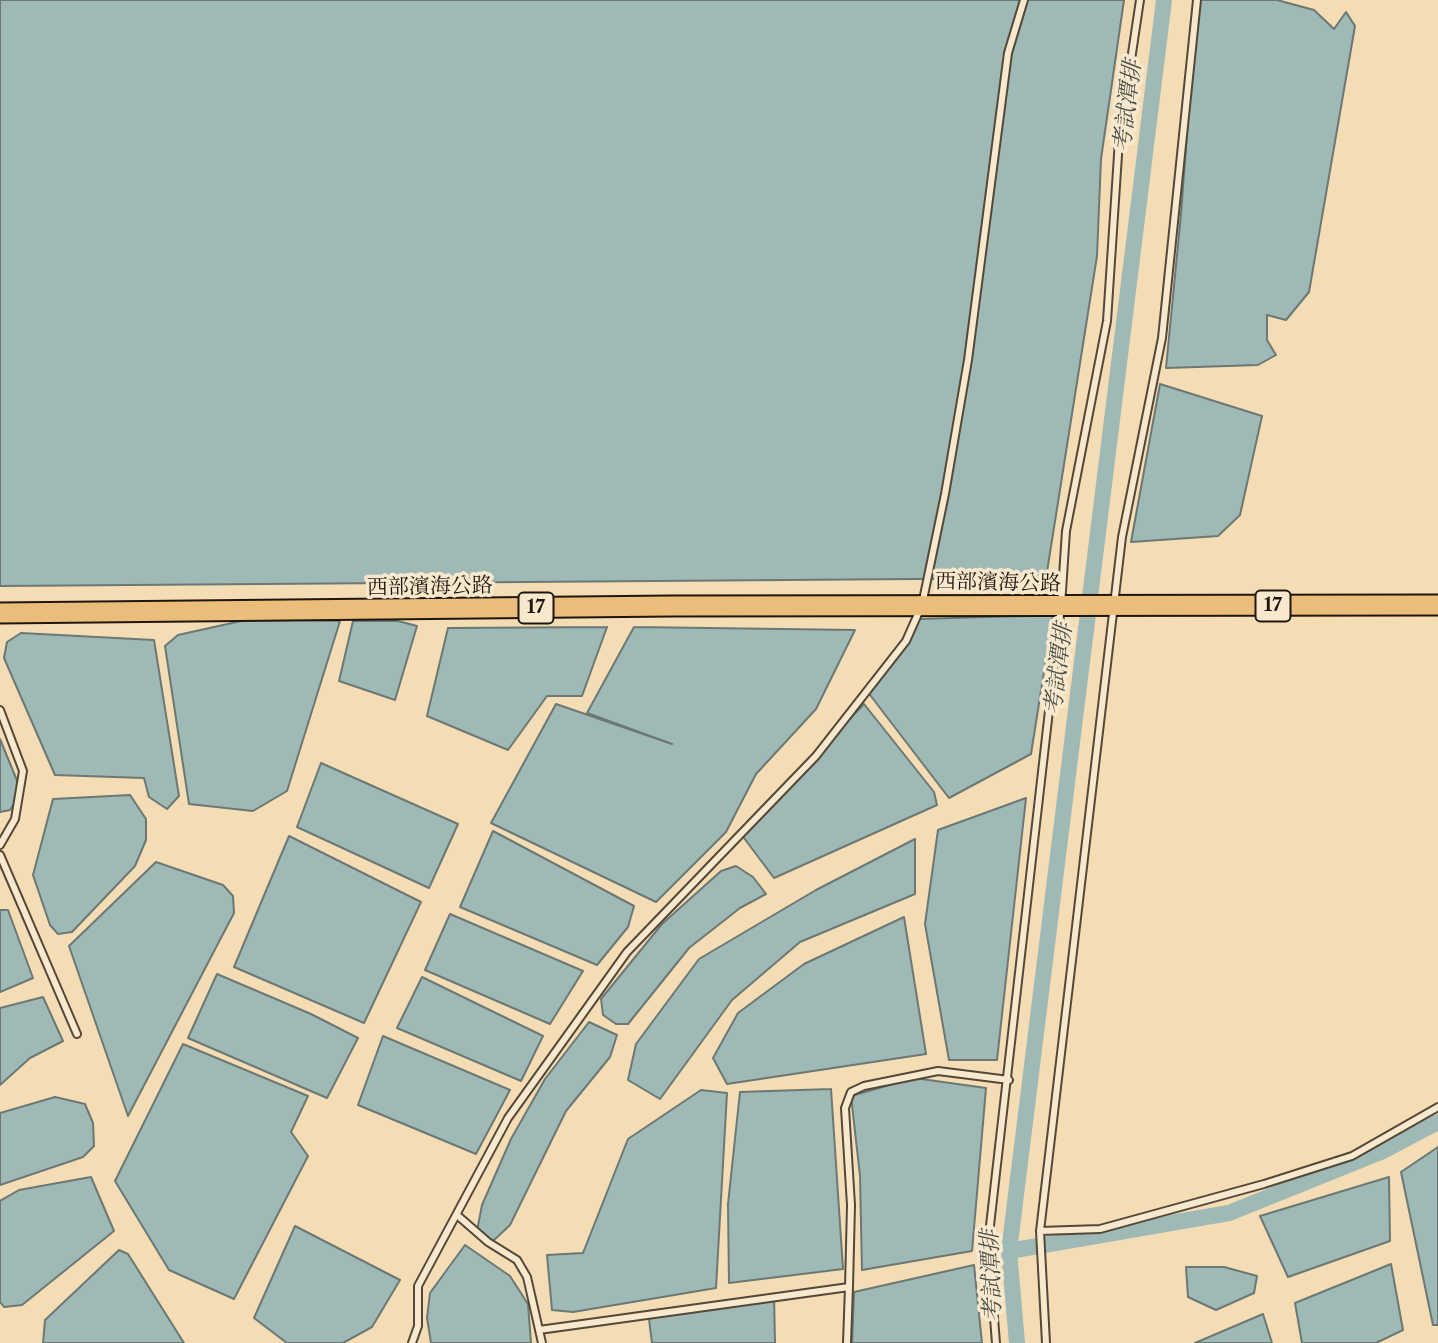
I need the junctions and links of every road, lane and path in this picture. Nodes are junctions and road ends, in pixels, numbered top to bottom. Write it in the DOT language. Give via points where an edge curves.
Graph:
graph roads {
  1 [pos="1024,0"];
  2 [pos="1140,0"];
  3 [pos="1197,0"];
  4 [pos="922,605"];
  5 [pos="1438,605"];
  6 [pos="1066,606"];
  7 [pos="1112,607"];
  8 [pos="0,613"];
  9 [pos="0,710"];
  10 [pos="0,845"];
  11 [pos="0,855"];
  12 [pos="78,1034"];
  13 [pos="1009,1080"];
  14 [pos="1438,1107"];
  15 [pos="457,1215"];
  16 [pos="1040,1231"];
  17 [pos="849,1287"];
  18 [pos="539,1330"];
  19 [pos="412,1343"];
  20 [pos="542,1343"];
  21 [pos="847,1343"];
  22 [pos="996,1343"];
  23 [pos="1046,1343"];
  1 -- 4 [label="lane" via="1008,53 968,360"];
  2 -- 6 [label="lane" via="1119,140 1107,321 1066,531"];
  3 -- 7 [label="lane" via="1162,338"];
  4 -- 6 [label="main road, 西部濱海公路 / 17"];
  4 -- 8 [label="main road, 西部濱海公路 / 17"];
  4 -- 15 [label="lane" via="906,641 816,756 627,952 508,1118"];
  5 -- 7 [label="main road, 17"];
  6 -- 7 [label="main road, 17"];
  6 -- 13 [label="lane"];
  7 -- 16 [label="lane"];
  9 -- 10 [label="lane" via="23,771 15,819"];
  11 -- 12 [label="lane"];
  13 -- 17 [label="lane" via="938,1071 851,1092 845,1108 851,1205"];
  13 -- 22 [label="lane" via="988,1243"];
  14 -- 16 [label="lane" via="1352,1156 1264,1184 1100,1229"];
  15 -- 18 [label="lane" via="517,1260 527,1277"];
  15 -- 19 [label="lane" via="418,1286 418,1326"];
  16 -- 23 [label="lane"];
  17 -- 18 [label="lane"];
  17 -- 21 [label="lane"];
  18 -- 20 [label="lane"];
}
